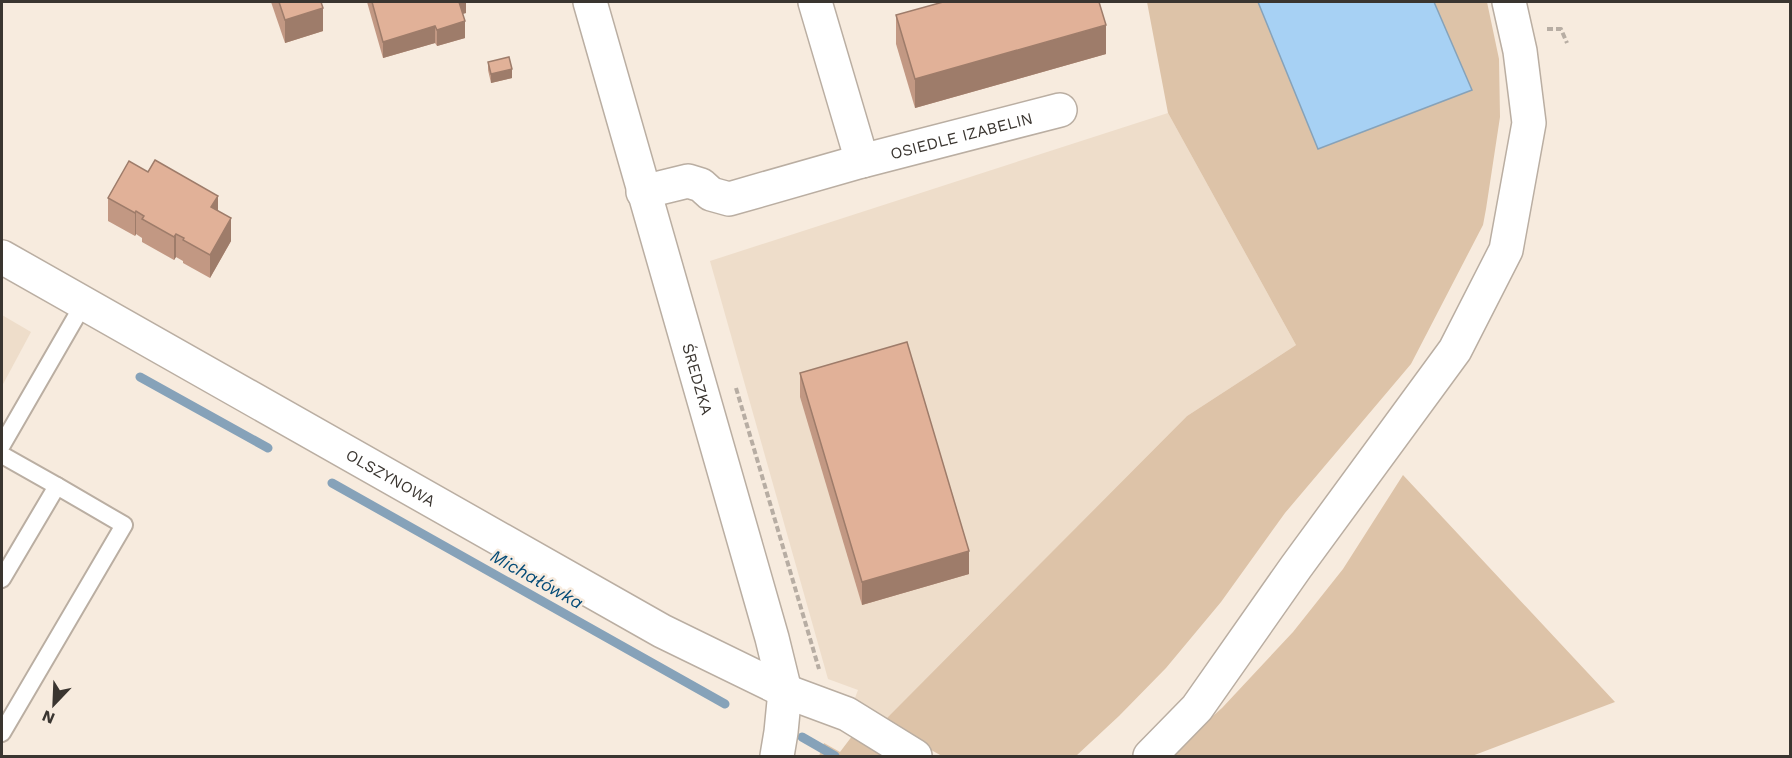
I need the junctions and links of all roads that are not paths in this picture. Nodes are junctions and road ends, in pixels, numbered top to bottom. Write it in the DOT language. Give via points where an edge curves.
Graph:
graph roads {
  1 [pos="590,2"];
  2 [pos="815,2"];
  3 [pos="1509,2"];
  4 [pos="1060,110"];
  5 [pos="862,162"];
  6 [pos="643,192"];
  7 [pos="2,257"];
  8 [pos="84,303"];
  9 [pos="2,445"];
  10 [pos="2,455"];
  11 [pos="57,486"];
  12 [pos="2,579"];
  13 [pos="784,691"];
  14 [pos="2,733"];
  15 [pos="777,756"];
  16 [pos="915,756"];
  17 [pos="1150,756"];
  1 -- 6 [label="street, ŚREDZKA"];
  2 -- 5 [label="street"];
  3 -- 17 [label="street" via="1529,123 1506,250 1455,350 1197,708"];
  4 -- 5 [label="street, OSIEDLE IZABELIN"];
  5 -- 6 [label="street, OSIEDLE IZABELIN" via="729,199 688,181"];
  6 -- 13 [label="street, ŚREDZKA" via="740,521"];
  7 -- 8 [label="street, OLSZYNOWA"];
  8 -- 9 [label="lane"];
  8 -- 13 [label="street, OLSZYNOWA" via="662,631"];
  10 -- 11 [label="lane"];
  11 -- 12 [label="lane"];
  11 -- 14 [label="lane" via="124,525"];
  13 -- 15 [label="street, ŚREDZKA"];
  13 -- 16 [label="street, OLSZYNOWA" via="848,714"];
}
